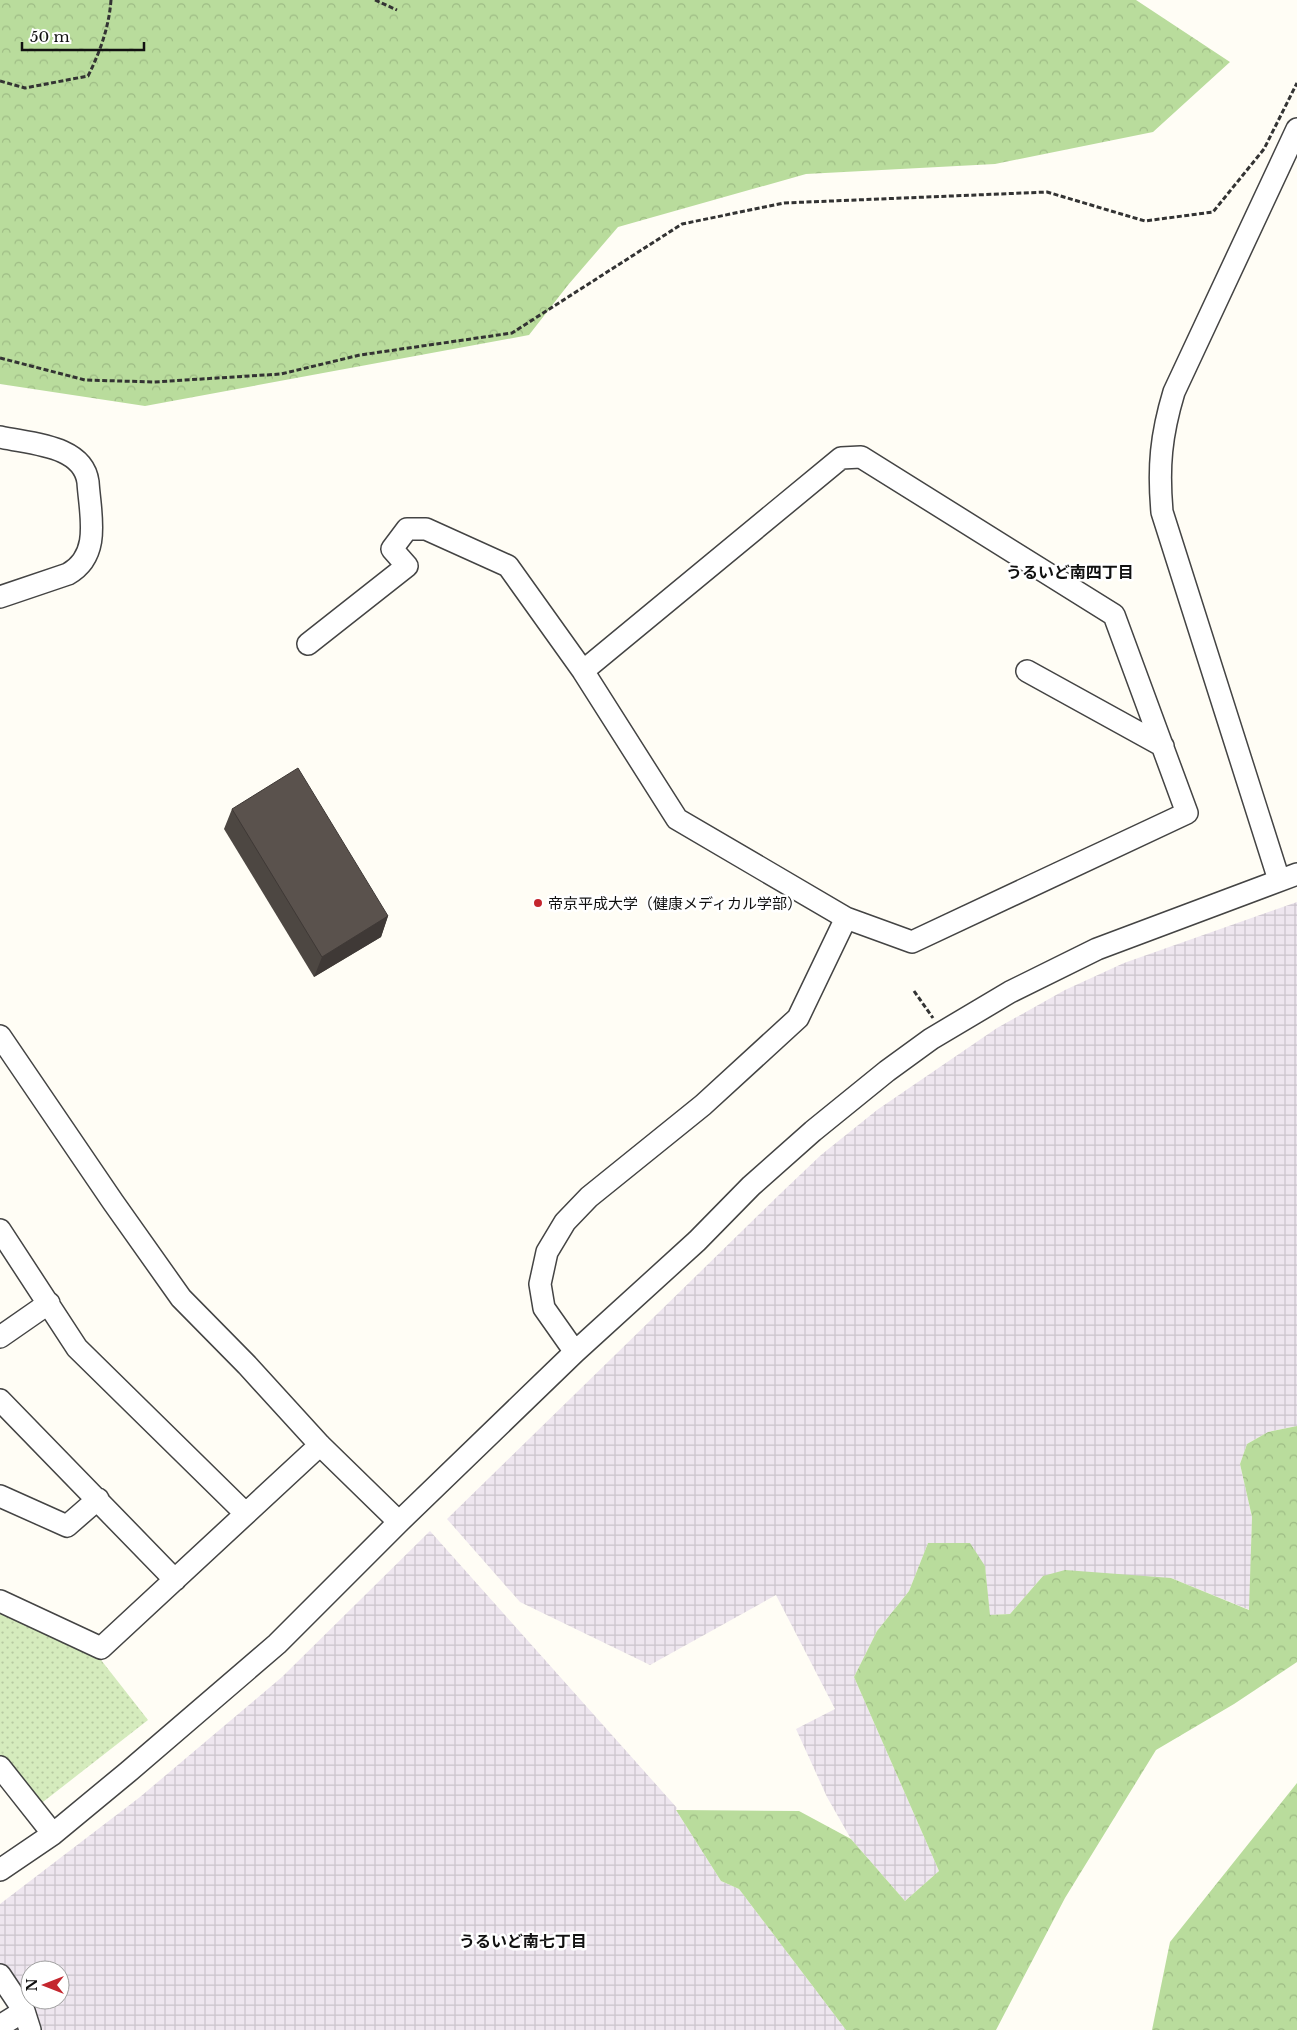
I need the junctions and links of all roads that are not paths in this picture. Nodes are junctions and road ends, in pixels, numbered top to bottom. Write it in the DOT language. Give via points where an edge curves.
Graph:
graph roads {
  1 [pos="1297,129"];
  2 [pos="0,437"];
  3 [pos="0,597"];
  4 [pos="308,644"];
  5 [pos="1027,671"];
  6 [pos="582,672"];
  7 [pos="1163,746"];
  8 [pos="1288,877"];
  9 [pos="846,918"];
  10 [pos="0,1038"];
  11 [pos="0,1230"];
  12 [pos="48,1303"];
  13 [pos="0,1337"];
  14 [pos="575,1352"];
  15 [pos="0,1400"];
  16 [pos="320,1445"];
  17 [pos="0,1496"];
  18 [pos="98,1499"];
  19 [pos="245,1513"];
  20 [pos="399,1522"];
  21 [pos="175,1580"];
  22 [pos="0,1601"];
  23 [pos="0,1767"];
  24 [pos="53,1834"];
  25 [pos="0,1870"];
  26 [pos="0,1974"];
  27 [pos="27,2021"];
  28 [pos="0,2026"];
  1 -- 8 [label="street" via="1174,392 1164,426 1160,458 1162,512"];
  2 -- 3 [label="street" via="64,451 80,462 87,475 92,542 77,569"];
  4 -- 6 [label="street" via="408,566 392,549 407,528 426,528 508,566"];
  5 -- 7 [label="street"];
  6 -- 7 [label="street" via="841,458 861,457 1114,615"];
  6 -- 9 [label="street" via="677,819"];
  7 -- 9 [label="street" via="1188,813 912,942"];
  8 -- 14 [label="street" via="1097,949 1010,992 931,1039 813,1131"];
  9 -- 14 [label="street" via="798,1018 702,1105 589,1197 565,1222 547,1252 540,1284 544,1308"];
  10 -- 16 [label="street" via="181,1298"];
  11 -- 12 [label="street"];
  12 -- 13 [label="street"];
  12 -- 19 [label="street" via="77,1348"];
  14 -- 20 [label="street"];
  15 -- 18 [label="street"];
  16 -- 19 [label="street"];
  16 -- 20 [label="street"];
  17 -- 18 [label="street" via="66,1526"];
  18 -- 21 [label="street"];
  19 -- 21 [label="street"];
  20 -- 24 [label="street" via="276,1644"];
  21 -- 22 [label="street" via="101,1648"];
  23 -- 24 [label="street"];
  24 -- 25 [label="street"];
  26 -- 27 [label="street"];
  27 -- 28 [label="street"];
}
